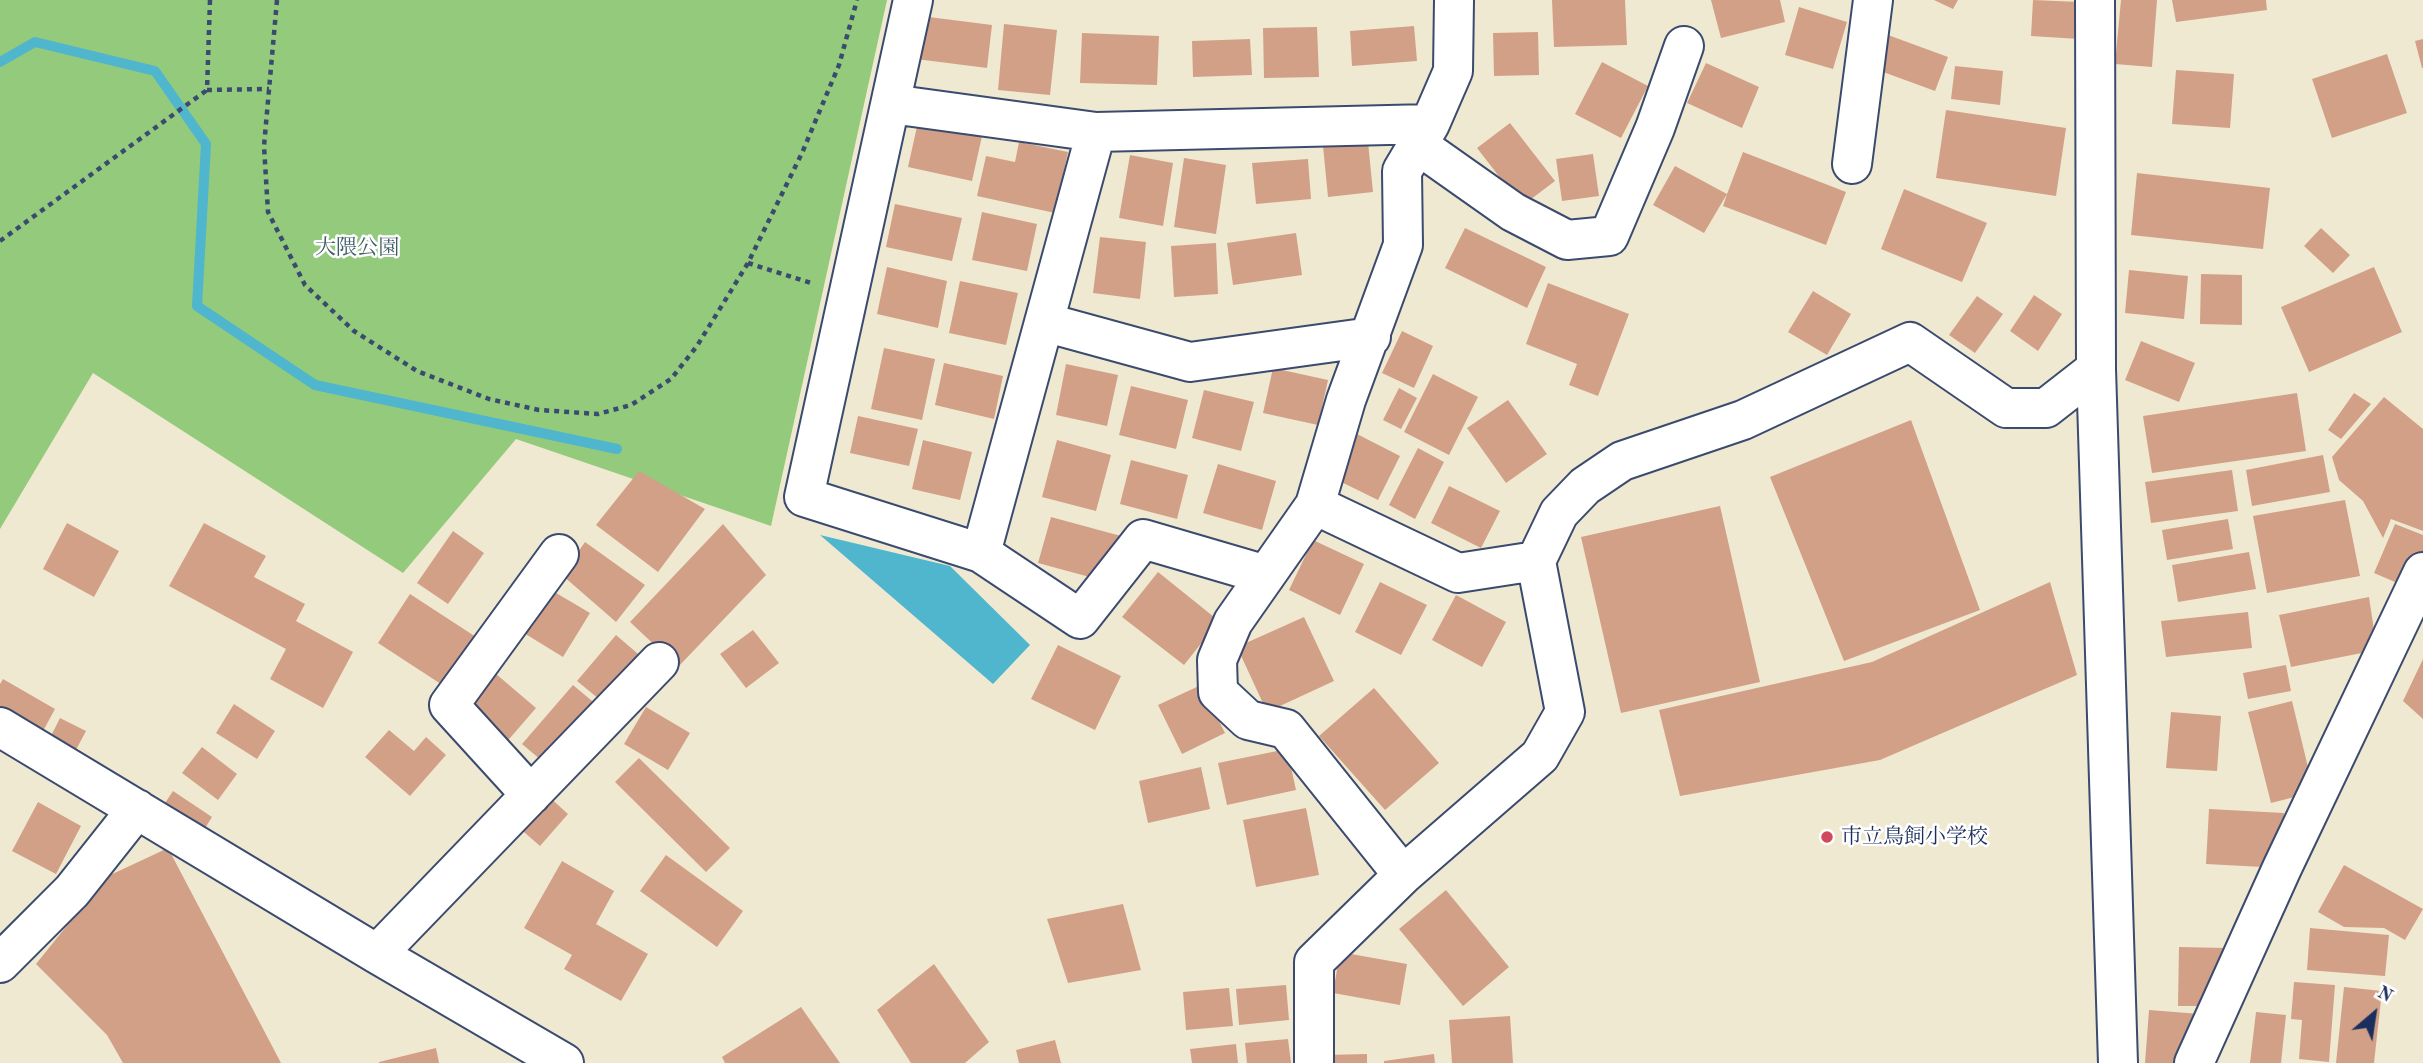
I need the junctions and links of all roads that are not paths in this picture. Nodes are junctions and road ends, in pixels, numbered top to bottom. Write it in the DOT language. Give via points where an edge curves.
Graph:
graph roads {
  1 [pos="914,0"];
  2 [pos="1454,0"];
  3 [pos="1873,0"];
  4 [pos="2095,0"];
  5 [pos="1684,46"];
  6 [pos="891,104"];
  7 [pos="1096,132"];
  8 [pos="1424,134"];
  9 [pos="1852,164"];
  10 [pos="1044,322"];
  11 [pos="1371,337"];
  12 [pos="2096,369"];
  13 [pos="1315,505"];
  14 [pos="981,553"];
  15 [pos="559,554"];
  16 [pos="1536,561"];
  17 [pos="2423,572"];
  18 [pos="1266,575"];
  19 [pos="659,662"];
  20 [pos="0,727"];
  21 [pos="531,795"];
  22 [pos="137,809"];
  23 [pos="1403,875"];
  24 [pos="377,954"];
  25 [pos="0,963"];
  26 [pos="564,1063"];
  27 [pos="1314,1063"];
  28 [pos="2118,1063"];
  29 [pos="2194,1063"];
  1 -- 6 [label="street"];
  2 -- 8 [label="street" via="1453,71"];
  3 -- 9 [label="street"];
  4 -- 12 [label="street"];
  5 -- 8 [label="street" via="1656,128 1609,236 1567,240 1513,212"];
  6 -- 7 [label="street"];
  6 -- 14 [label="street" via="804,497"];
  7 -- 8 [label="street"];
  7 -- 10 [label="street"];
  8 -- 11 [label="street" via="1402,171 1404,246"];
  10 -- 11 [label="street" via="1190,362"];
  10 -- 14 [label="street"];
  11 -- 13 [label="street" via="1346,400"];
  12 -- 16 [label="street" via="2046,408 2006,408 1910,342 1743,420 1622,461 1585,485 1559,513"];
  12 -- 28 [label="street"];
  13 -- 16 [label="street" via="1458,573"];
  13 -- 18 [label="street"];
  14 -- 18 [label="street" via="1080,619 1143,539"];
  15 -- 21 [label="street" via="449,705"];
  16 -- 23 [label="street" via="1565,712 1540,756"];
  17 -- 29 [label="street"];
  18 -- 23 [label="street" via="1233,622 1217,660 1217,692 1248,720 1286,729"];
  19 -- 21 [label="street"];
  20 -- 22 [label="street"];
  21 -- 24 [label="street"];
  22 -- 24 [label="street"];
  22 -- 25 [label="street" via="72,891"];
  23 -- 27 [label="street" via="1314,962"];
  24 -- 26 [label="street"];
}
